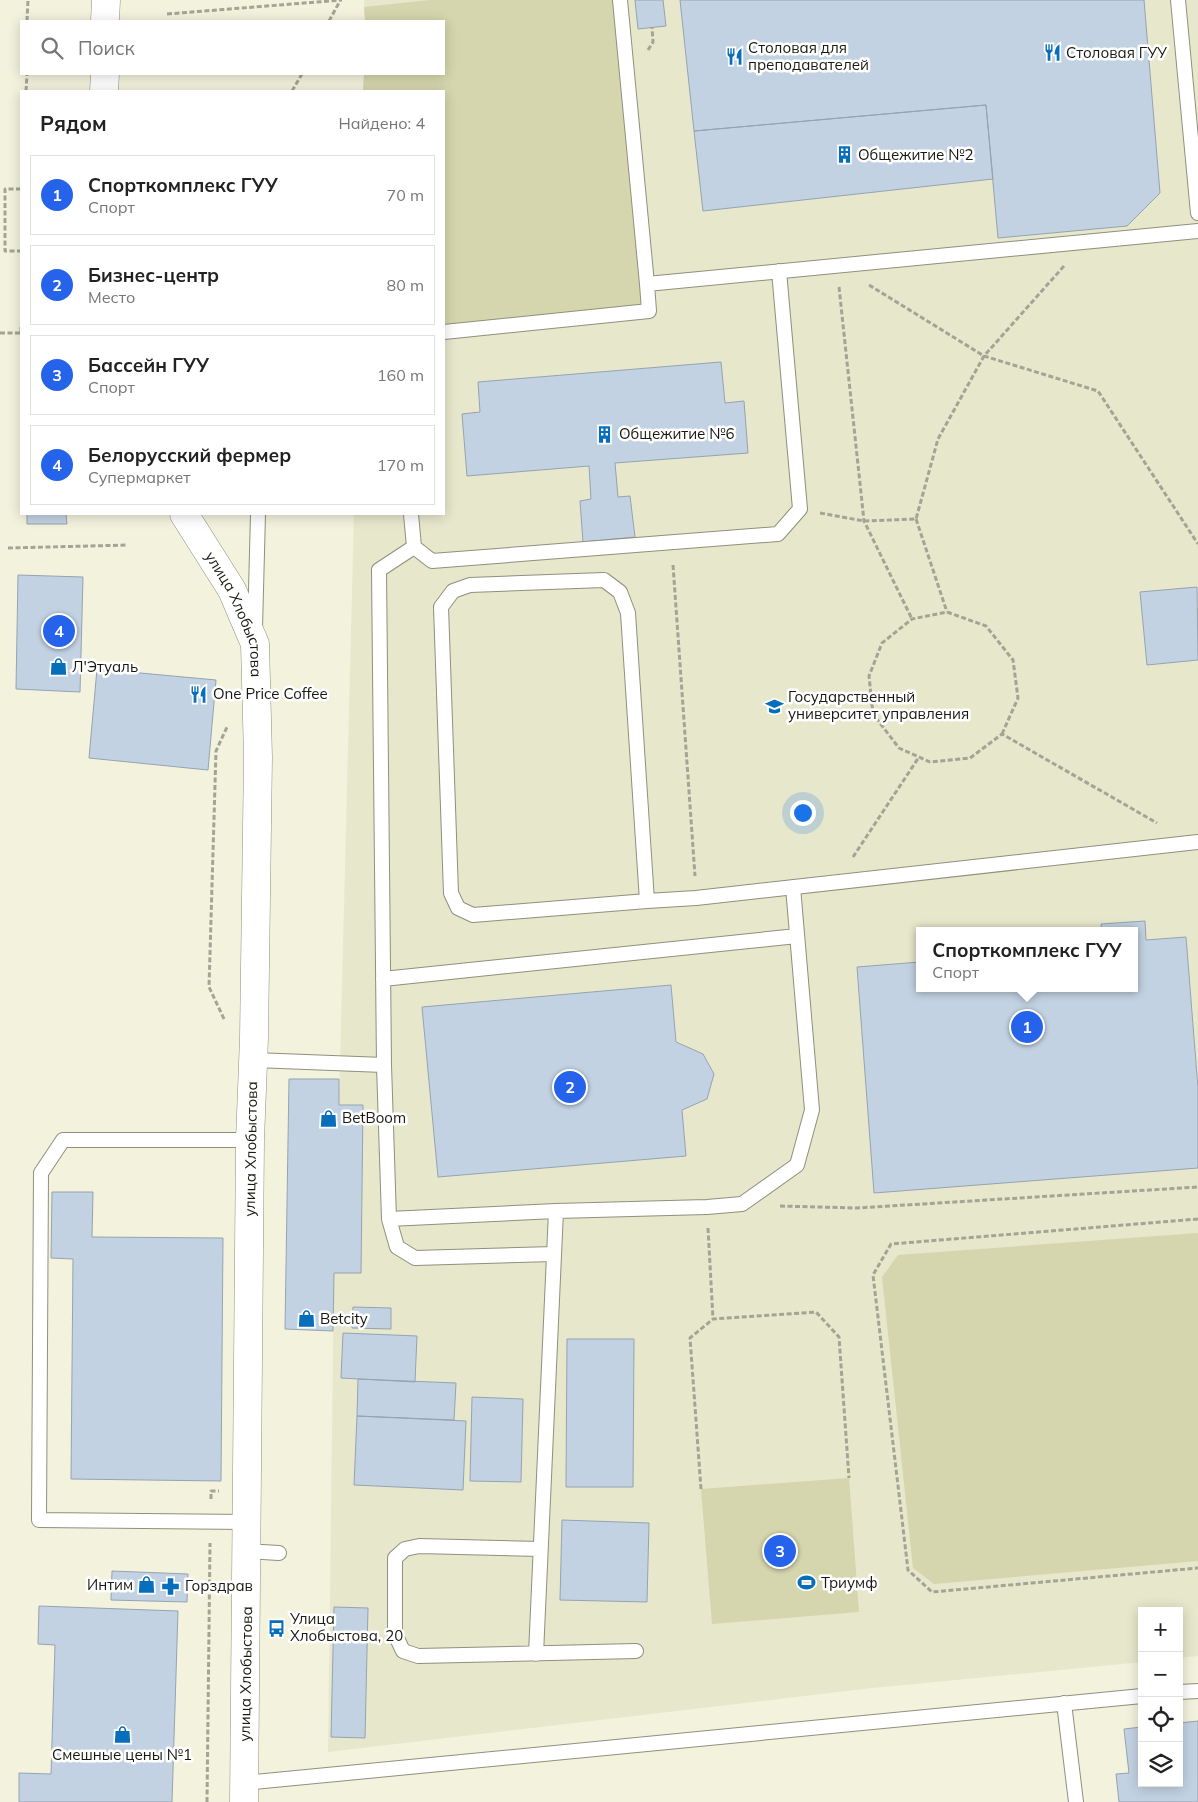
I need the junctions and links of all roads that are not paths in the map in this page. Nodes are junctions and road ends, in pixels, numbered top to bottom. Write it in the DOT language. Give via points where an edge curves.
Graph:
graph roads {
  1 [pos="106,0"];
  2 [pos="620,0"];
  3 [pos="1178,0"];
  4 [pos="105,20"];
  5 [pos="105,75"];
  6 [pos="104,90"];
  7 [pos="1198,213"];
  8 [pos="1198,231"];
  9 [pos="779,271"];
  10 [pos="647,284"];
  11 [pos="445,332"];
  12 [pos="185,515"];
  13 [pos="258,515"];
  14 [pos="411,515"];
  15 [pos="414,547"];
  16 [pos="255,644"];
  17 [pos="1195,842"];
  18 [pos="793,887"];
  19 [pos="647,901"];
  20 [pos="797,936"];
  21 [pos="383,979"];
  22 [pos="253,1060"];
  23 [pos="384,1064"];
  24 [pos="250,1140"];
  25 [pos="556,1211"];
  26 [pos="389,1219"];
  27 [pos="554,1254"];
  28 [pos="247,1522"];
  29 [pos="540,1549"];
  30 [pos="247,1551"];
  31 [pos="279,1553"];
  32 [pos="636,1651"];
  33 [pos="536,1654"];
  34 [pos="1198,1690"];
  35 [pos="1183,1692"];
  36 [pos="1138,1696"];
  37 [pos="1064,1703"];
  38 [pos="244,1792"];
  39 [pos="1076,1802"];
  1 -- 4 [label="street"];
  2 -- 10 [label="lane"];
  3 -- 7 [label="lane"];
  5 -- 6 [label="street"];
  8 -- 9 [label="lane"];
  9 -- 10 [label="lane"];
  9 -- 15 [label="lane" via="800,509 778,534 432,561"];
  10 -- 11 [label="lane" via="649,311"];
  12 -- 16 [label="street, улица Хлобыстова" via="232,590"];
  13 -- 16 [label="lane"];
  14 -- 15 [label="lane"];
  15 -- 21 [label="lane" via="379,570"];
  16 -- 22 [label="street, улица Хлобыстова" via="258,738"];
  17 -- 18 [label="lane"];
  18 -- 19 [label="lane"];
  18 -- 20 [label="lane"];
  19 -- 19 [label="lane" via="628,613 620,592 604,580 470,585 453,591 441,606 451,893 458,908 473,915"];
  20 -- 21 [label="lane"];
  20 -- 25 [label="lane" via="812,1110 797,1165 742,1204"];
  21 -- 23 [label="lane"];
  22 -- 23 [label="lane"];
  22 -- 24 [label="street, улица Хлобыстова"];
  23 -- 26 [label="lane"];
  24 -- 28 [label="street, улица Хлобыстова"];
  24 -- 28 [label="lane" via="63,1140 41,1173 38,1520"];
  25 -- 26 [label="lane"];
  25 -- 27 [label="lane"];
  26 -- 27 [label="lane" via="397,1246 415,1258"];
  27 -- 29 [label="lane"];
  28 -- 30 [label="street, улица Хлобыстова"];
  29 -- 33 [label="lane"];
  29 -- 33 [label="lane" via="419,1546 405,1549 395,1558 394,1634 403,1652 418,1656"];
  30 -- 31 [label="lane"];
  30 -- 38 [label="street, улица Хлобыстова"];
  32 -- 33 [label="lane"];
  34 -- 35 [label="lane"];
  36 -- 37 [label="lane"];
  37 -- 38 [label="lane"];
  37 -- 39 [label="lane"];
}
